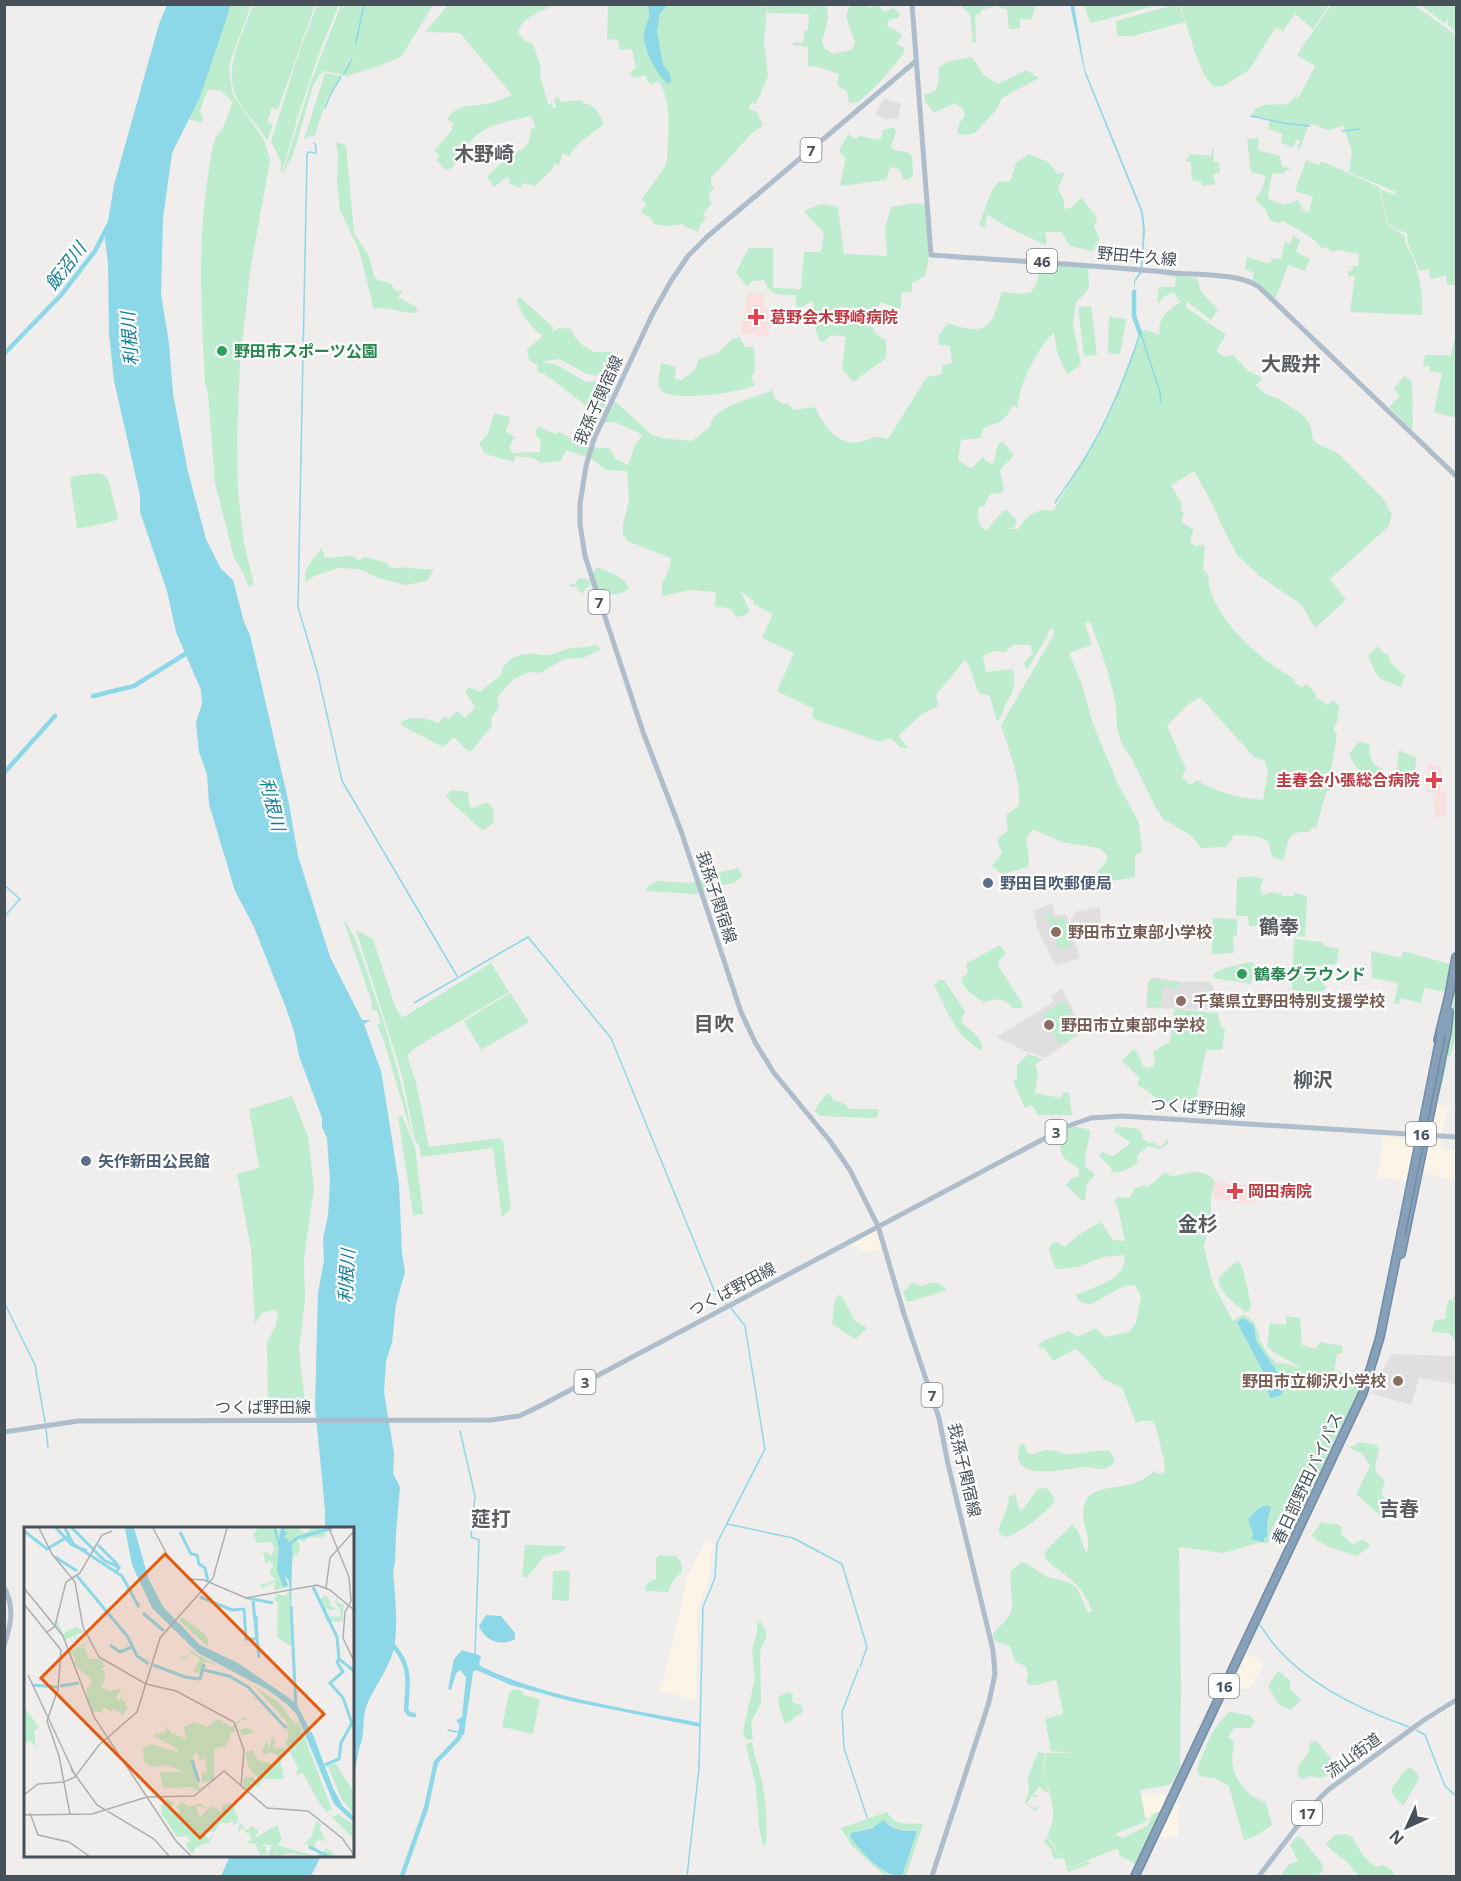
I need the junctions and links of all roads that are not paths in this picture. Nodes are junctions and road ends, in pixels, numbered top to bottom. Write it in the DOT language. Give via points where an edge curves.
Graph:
graph roads {
  1 [pos="912,4"];
  2 [pos="916,60"];
  3 [pos="1456,476"];
  4 [pos="1456,957"];
  5 [pos="1456,974"];
  6 [pos="1451,987"];
  7 [pos="1449,1012"];
  8 [pos="1443,1034"];
  9 [pos="1422,1135"];
  10 [pos="1456,1137"];
  11 [pos="878,1226"];
  12 [pos="1403,1235"];
  13 [pos="1398,1250"];
  14 [pos="1400,1260"];
  15 [pos="4,1432"];
  16 [pos="4,1587"];
  17 [pos="4,1646"];
  18 [pos="1456,1700"];
  19 [pos="932,1876"];
  20 [pos="1137,1876"];
  21 [pos="1259,1876"];
  1 -- 2 [label="main road"];
  2 -- 3 [label="main road, 野田牛久線 / 46" via="931,255 1242,279 1256,285"];
  2 -- 11 [label="main road, 我孫子関宿線 / 7" via="684,260 652,315 601,421 588,458 580,504 581,536 591,580 741,1011 774,1073 850,1170"];
  4 -- 6 [label="highway, 16"];
  5 -- 7 [label="highway, 16"];
  6 -- 8 [label="highway, 16"];
  6 -- 9 [label="highway, 16"];
  7 -- 8 [label="highway, 16"];
  7 -- 9 [label="highway, 16"];
  8 -- 12 [label="highway, 春日部野田バイパス / 16, bridge"];
  9 -- 10 [label="main road, つくば野田線 / 3"];
  9 -- 11 [label="main road, つくば野田線 / 3" via="1098,1116 1068,1126"];
  9 -- 13 [label="highway, 16"];
  9 -- 14 [label="highway, 16"];
  11 -- 15 [label="main road, つくば野田線 / 3" via="526,1413 496,1420 78,1421"];
  11 -- 19 [label="main road, 我孫子関宿線 / 7" via="939,1419 995,1660 992,1694"];
  12 -- 13 [label="highway, 春日部野田バイパス / 16"];
  12 -- 14 [label="highway, 春日部野田バイパス / 16"];
  13 -- 20 [label="highway, 春日部野田バイパス / 16" via="1380,1337 1363,1393"];
  14 -- 20 [label="highway, 春日部野田バイパス / 16" via="1383,1342 1367,1389"];
  16 -- 17 [label="main road" via="12,1615"];
  18 -- 21 [label="main road, 流山街道 / 17" via="1328,1790"];
}
